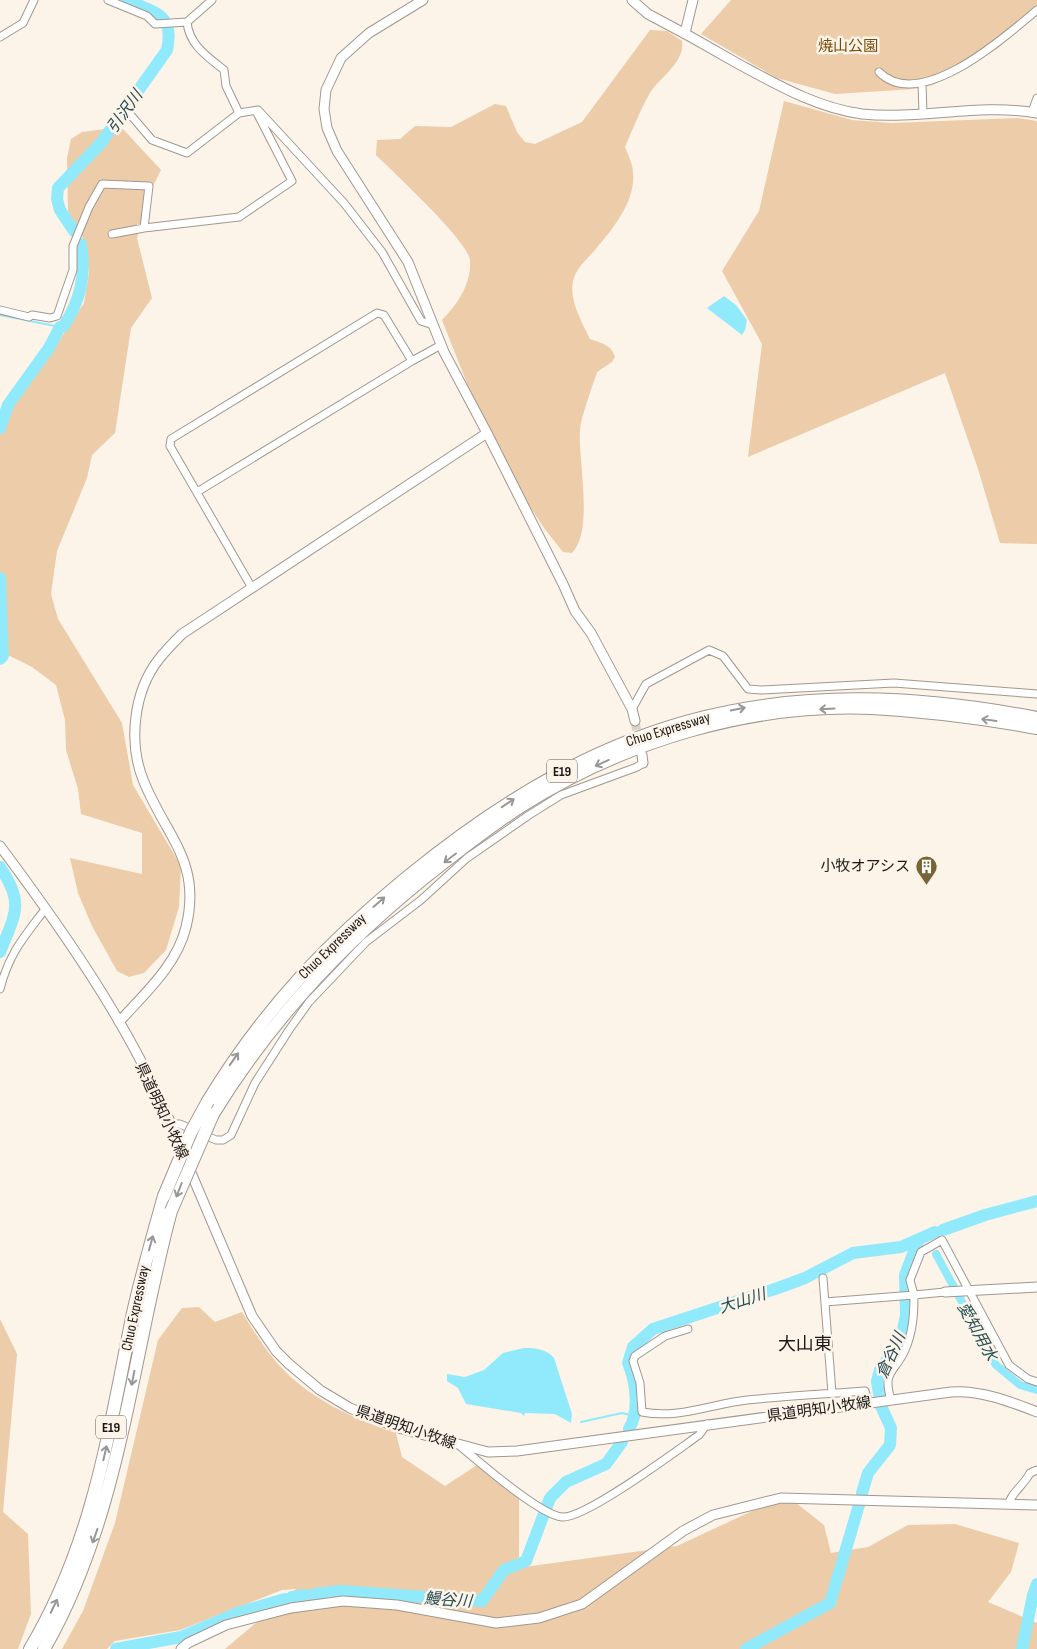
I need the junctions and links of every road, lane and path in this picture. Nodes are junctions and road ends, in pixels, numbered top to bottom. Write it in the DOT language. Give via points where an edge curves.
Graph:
graph roads {
  1 [pos="34,0"];
  2 [pos="108,0"];
  3 [pos="212,0"];
  4 [pos="424,0"];
  5 [pos="632,0"];
  6 [pos="692,0"];
  7 [pos="1037,10"];
  8 [pos="187,22"];
  9 [pos="685,34"];
  10 [pos="0,37"];
  11 [pos="879,72"];
  12 [pos="922,83"];
  13 [pos="1037,98"];
  14 [pos="255,110"];
  15 [pos="1035,112"];
  16 [pos="129,113"];
  17 [pos="239,113"];
  18 [pos="923,114"];
  19 [pos="144,228"];
  20 [pos="112,234"];
  21 [pos="0,310"];
  22 [pos="433,325"];
  23 [pos="441,345"];
  24 [pos="412,361"];
  25 [pos="487,433"];
  26 [pos="196,492"];
  27 [pos="252,588"];
  28 [pos="1037,694"];
  29 [pos="632,709"];
  30 [pos="1037,718"];
  31 [pos="635,721"];
  32 [pos="1037,728"];
  33 [pos="642,759"];
  34 [pos="0,846"];
  35 [pos="46,908"];
  36 [pos="0,989"];
  37 [pos="119,1022"];
  38 [pos="172,1124"];
  39 [pos="823,1278"];
  40 [pos="1037,1287"];
  41 [pos="969,1290"];
  42 [pos="945,1292"];
  43 [pos="912,1295"];
  44 [pos="825,1302"];
  45 [pos="688,1328"];
  46 [pos="1037,1382"];
  47 [pos="832,1393"];
  48 [pos="888,1400"];
  49 [pos="871,1402"];
  50 [pos="1037,1412"];
  51 [pos="707,1424"];
  52 [pos="459,1445"];
  53 [pos="1037,1470"];
  54 [pos="1009,1504"];
  55 [pos="1037,1505"];
  56 [pos="30,1649"];
  57 [pos="44,1649"];
  58 [pos="181,1649"];
  1 -- 10 [label="street" via="23,23"];
  2 -- 8 [label="street" via="147,16 155,24"];
  3 -- 8 [label="street"];
  4 -- 22 [label="main road" via="369,33 346,53 333,72 326,90 324,109 327,128 337,151 408,262"];
  5 -- 9 [label="main road" via="648,14"];
  6 -- 9 [label="main road"];
  7 -- 12 [label="street" via="987,51 938,78"];
  8 -- 17 [label="street" via="193,42 224,70 226,86"];
  9 -- 18 [label="main road" via="781,87 822,104 860,114"];
  11 -- 12 [label="street" via="903,84"];
  12 -- 18 [label="street"];
  13 -- 15 [label="street"];
  14 -- 17 [label="street"];
  14 -- 19 [label="street" via="292,181 239,217"];
  14 -- 22 [label="street" via="344,203 382,252 421,321"];
  15 -- 18 [label="main road" via="983,110"];
  16 -- 17 [label="street" via="152,140 187,153"];
  19 -- 20 [label="street"];
  19 -- 21 [label="street" via="149,186 102,184 73,246 73,270 57,316 50,318 32,314 29,317"];
  22 -- 23 [label="main road"];
  23 -- 24 [label="street"];
  23 -- 25 [label="main road"];
  24 -- 26 [label="street"];
  24 -- 26 [label="street" via="384,315 377,313 171,439 170,446"];
  25 -- 27 [label="main road"];
  25 -- 29 [label="main road" via="575,611 591,633"];
  26 -- 27 [label="street"];
  27 -- 37 [label="main road" via="182,634 158,660 143,686 136,720 135,750 144,782 183,854 190,881 190,904 186,929 166,967"];
  28 -- 29 [label="street" via="894,683 748,689 723,656 709,650 646,684"];
  29 -- 31 [label="main road"];
  56 -- 30 [label="highway, Chuo Expressway / E19, one-way, bridge" via="61,1592 85,1530 111,1427 145,1261 164,1196 191,1132 251,1035 286,991 360,918 439,852 518,796 590,757 659,729 745,708 796,701 870,698 924,701"];
  32 -- 57 [label="highway, Chuo Expressway / E19, one-way, bridge" via="870,708 787,712 723,723 663,739 594,767 522,806 444,862 371,924 295,1000 236,1076 213,1114 171,1211 98,1525 72,1596"];
  33 -- 38 [label="street" via="637,767 561,795 528,815 467,858 421,900 366,942 309,1002 289,1030 256,1083 231,1135 216,1140 180,1124"];
  34 -- 35 [label="main road, 県道明知小牧線"];
  35 -- 36 [label="street" via="6,965"];
  35 -- 37 [label="main road, 県道明知小牧線"];
  37 -- 38 [label="main road, 県道明知小牧線"];
  38 -- 52 [label="main road, 県道明知小牧線" via="252,1316 276,1351 320,1390 350,1408"];
  39 -- 44 [label="street"];
  40 -- 41 [label="main road"];
  41 -- 42 [label="main road"];
  41 -- 43 [label="street" via="942,1240 921,1252 910,1280"];
  41 -- 46 [label="street" via="1009,1365"];
  42 -- 43 [label="street"];
  43 -- 44 [label="street"];
  43 -- 48 [label="street" via="914,1316 905,1349 887,1377"];
  44 -- 47 [label="street"];
  45 -- 47 [label="street" via="665,1336 635,1356 633,1361 640,1383 642,1412 660,1416 747,1400"];
  47 -- 49 [label="street" via="865,1391"];
  48 -- 49 [label="main road, 県道明知小牧線"];
  48 -- 50 [label="main road, 県道明知小牧線" via="969,1391"];
  49 -- 51 [label="main road, 県道明知小牧線"];
  51 -- 52 [label="main road, 県道明知小牧線" via="518,1451 488,1452"];
  51 -- 52 [label="street" via="699,1435 675,1452 585,1510 563,1517 551,1514 529,1500"];
  53 -- 54 [label="street" via="1030,1473"];
  54 -- 55 [label="main road"];
  54 -- 58 [label="main road" via="781,1498 713,1515 683,1530 582,1604 539,1618 496,1622 396,1605 343,1601 291,1608 226,1626"];
}
